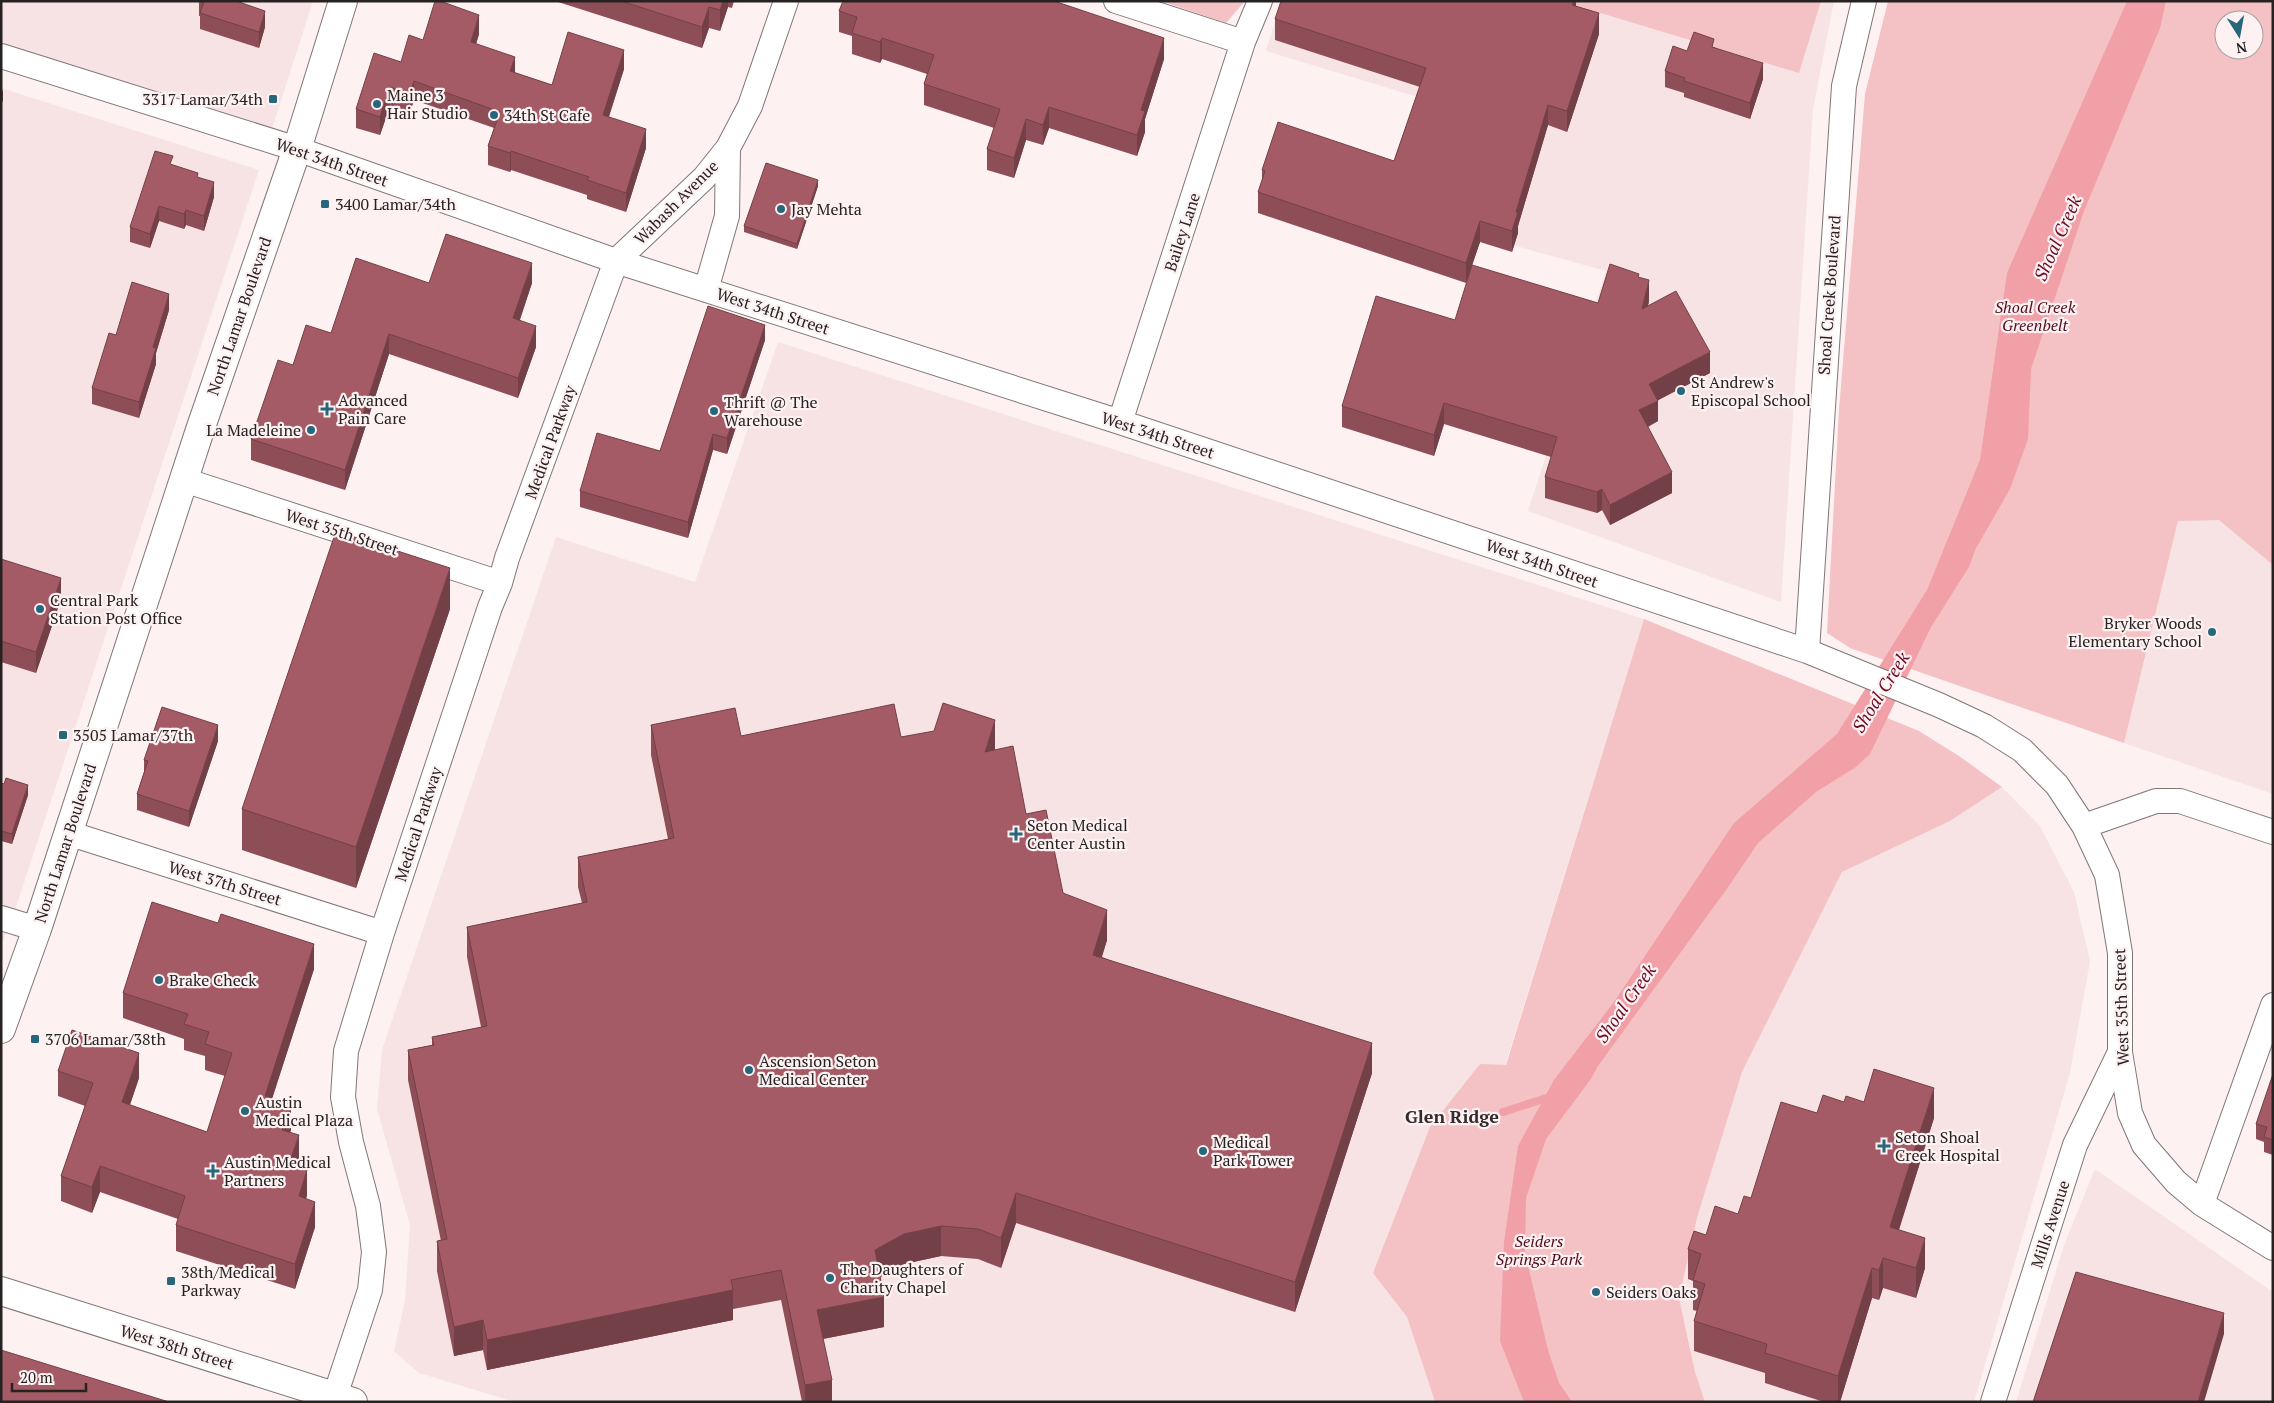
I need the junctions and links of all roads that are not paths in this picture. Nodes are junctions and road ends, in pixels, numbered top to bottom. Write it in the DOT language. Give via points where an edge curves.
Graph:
graph roads {
  1 [pos="343,1"];
  2 [pos="786,1"];
  3 [pos="1116,1"];
  4 [pos="1260,1"];
  5 [pos="1864,1"];
  6 [pos="1244,42"];
  7 [pos="1,56"];
  8 [pos="728,148"];
  9 [pos="297,149"];
  10 [pos="616,261"];
  11 [pos="706,290"];
  12 [pos="1120,422"];
  13 [pos="184,480"];
  14 [pos="500,583"];
  15 [pos="1806,651"];
  16 [pos="2084,826"];
  17 [pos="2273,832"];
  18 [pos="68,833"];
  19 [pos="1,918"];
  20 [pos="37,929"];
  21 [pos="382,933"];
  22 [pos="2273,1005"];
  23 [pos="1,1030"];
  24 [pos="2120,1052"];
  25 [pos="2202,1204"];
  26 [pos="2273,1248"];
  27 [pos="1,1291"];
  28 [pos="341,1400"];
  29 [pos="1993,1402"];
  1 -- 9 [label="main road, North Lamar Boulevard"];
  2 -- 8 [label="street, Wabash Avenue" via="750,106"];
  3 -- 6 [label="street"];
  4 -- 6 [label="street, Bailey Lane"];
  5 -- 15 [label="street, Shoal Creek Boulevard" via="1844,86"];
  6 -- 12 [label="street, Bailey Lane"];
  7 -- 9 [label="street, West 34th Street"];
  8 -- 10 [label="street, Wabash Avenue" via="704,178"];
  8 -- 11 [label="street" via="727,216"];
  9 -- 10 [label="street, West 34th Street"];
  9 -- 13 [label="main road, North Lamar Boulevard"];
  10 -- 11 [label="street, West 34th Street"];
  10 -- 14 [label="street, Medical Parkway"];
  11 -- 12 [label="street, West 34th Street"];
  12 -- 15 [label="street, West 34th Street"];
  13 -- 14 [label="street, West 35th Street"];
  13 -- 18 [label="main road, North Lamar Boulevard"];
  14 -- 21 [label="street, Medical Parkway"];
  15 -- 16 [label="street, West 34th Street" via="1984,726 2022,750 2057,785"];
  16 -- 17 [label="street" via="2149,803 2180,801"];
  16 -- 24 [label="street, West 35th Street" via="2107,875 2115,915 2120,954"];
  18 -- 20 [label="main road, North Lamar Boulevard"];
  18 -- 21 [label="street, West 37th Street"];
  19 -- 20 [label="street"];
  20 -- 23 [label="main road, North Lamar Boulevard"];
  21 -- 28 [label="street, Medical Parkway" via="346,1051 343,1097 368,1206 374,1252 370,1290"];
  22 -- 25 [label="street"];
  24 -- 25 [label="street, West 35th Street" via="2130,1113 2144,1145 2176,1182"];
  24 -- 29 [label="street, Mills Avenue" via="2075,1144"];
  25 -- 26 [label="street, West 35th Street"];
  27 -- 28 [label="main road, West 38th Street"];
}
